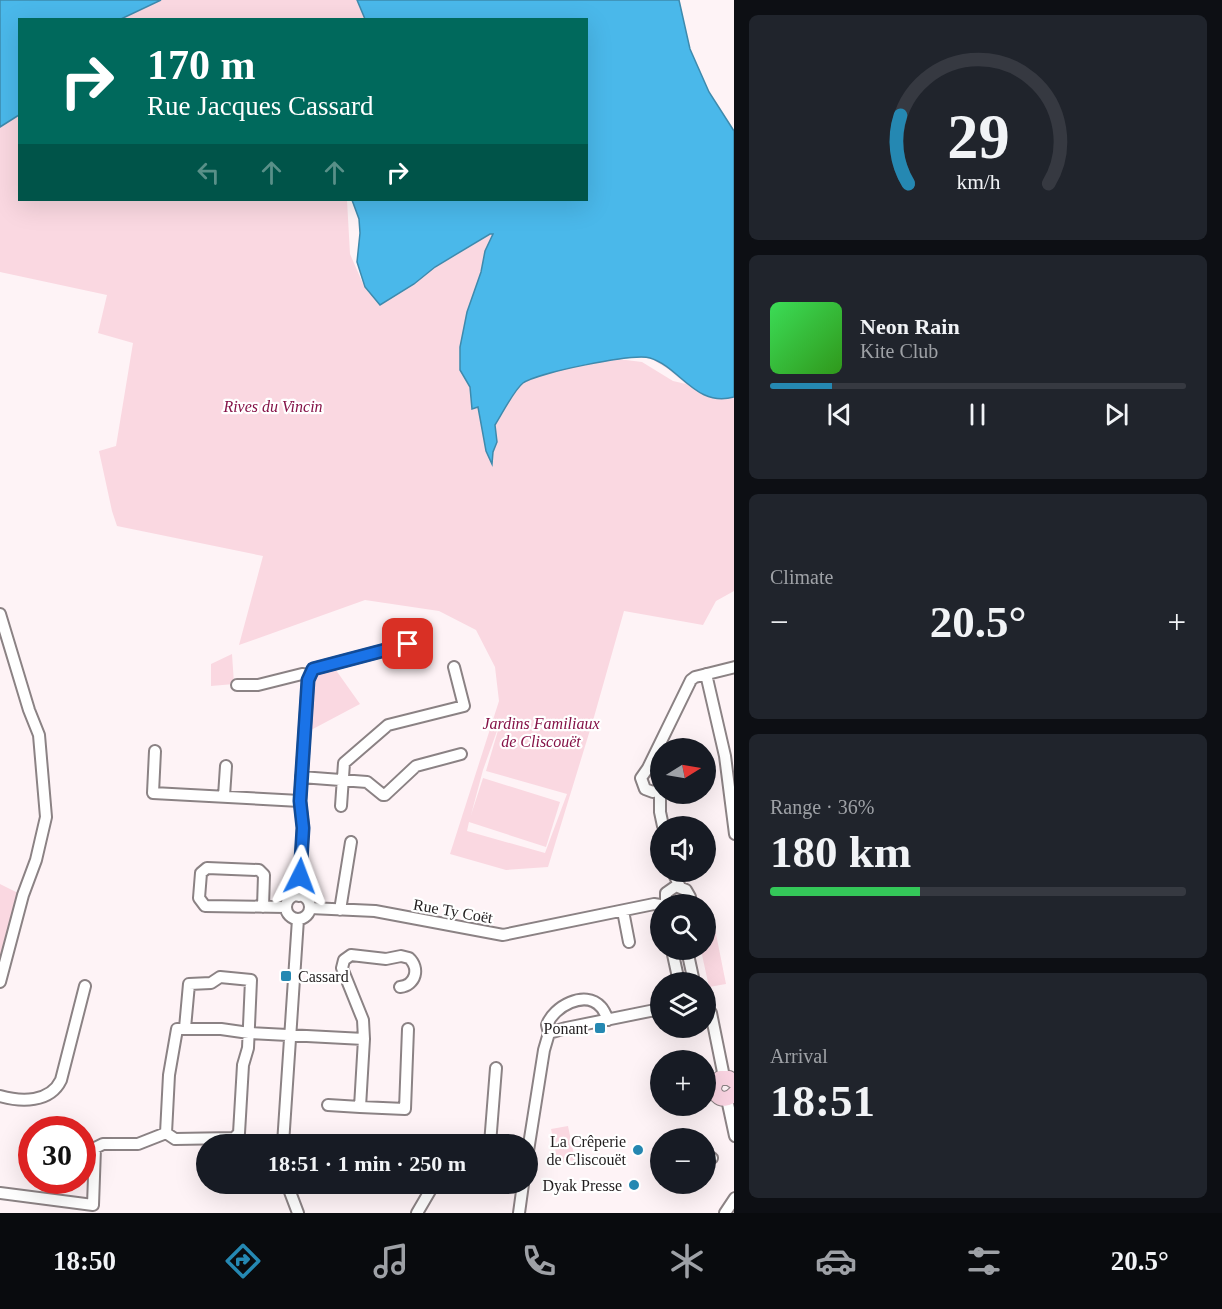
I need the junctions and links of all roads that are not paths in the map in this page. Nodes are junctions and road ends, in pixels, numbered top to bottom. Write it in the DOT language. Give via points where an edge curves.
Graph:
graph roads {
  1 [pos="0,614"];
  2 [pos="408,644"];
  3 [pos="454,667"];
  4 [pos="734,667"];
  5 [pos="706,674"];
  6 [pos="310,675"];
  7 [pos="237,685"];
  8 [pos="663,738"];
  9 [pos="155,751"];
  10 [pos="461,754"];
  11 [pos="226,766"];
  12 [pos="650,771"];
  13 [pos="301,777"];
  14 [pos="342,780"];
  15 [pos="650,787"];
  16 [pos="224,796"];
  17 [pos="300,801"];
  18 [pos="340,806"];
  19 [pos="734,826"];
  20 [pos="351,842"];
  21 [pos="675,882"];
  22 [pos="676,887"];
  23 [pos="666,894"];
  24 [pos="689,894"];
  25 [pos="299,896"];
  26 [pos="650,905"];
  27 [pos="263,907"];
  28 [pos="286,907"];
  29 [pos="310,908"];
  30 [pos="340,910"];
  31 [pos="623,911"];
  32 [pos="298,919"];
  33 [pos="629,942"];
  34 [pos="0,982"];
  35 [pos="85,986"];
  36 [pos="400,987"];
  37 [pos="650,1011"];
  38 [pos="608,1020"];
  39 [pos="185,1028"];
  40 [pos="408,1029"];
  41 [pos="716,1029"];
  42 [pos="249,1033"];
  43 [pos="549,1033"];
  44 [pos="291,1035"];
  45 [pos="364,1039"];
  46 [pos="496,1068"];
  47 [pos="732,1080"];
  48 [pos="0,1096"];
  49 [pos="731,1096"];
  50 [pos="328,1105"];
  51 [pos="360,1107"];
  52 [pos="734,1126"];
  53 [pos="166,1133"];
  54 [pos="285,1134"];
  55 [pos="491,1134"];
  56 [pos="531,1134"];
  57 [pos="0,1193"];
  58 [pos="291,1194"];
  59 [pos="428,1194"];
  60 [pos="522,1194"];
  61 [pos="734,1200"];
  62 [pos="298,1213"];
  63 [pos="417,1213"];
  64 [pos="519,1213"];
  65 [pos="725,1213"];
  1 -- 34 [label="street" via="39,735 46,818"];
  2 -- 6 [label="street" via="313,669"];
  3 -- 14 [label="street" via="464,706 388,725 344,763"];
  4 -- 5 [label="street"];
  5 -- 8 [label="street" via="691,680"];
  5 -- 19 [label="street" via="725,756"];
  6 -- 7 [label="street"];
  6 -- 13 [label="street"];
  9 -- 16 [label="street" via="153,793"];
  10 -- 14 [label="street" via="416,766 385,795 367,782"];
  11 -- 16 [label="street"];
  12 -- 15 [label="street" via="642,774 642,782"];
  13 -- 14 [label="street"];
  13 -- 17 [label="street"];
  14 -- 18 [label="street"];
  16 -- 17 [label="street"];
  17 -- 25 [label="street" via="303,828"];
  20 -- 30 [label="street"];
  21 -- 22 [label="street"];
  22 -- 23 [label="street"];
  22 -- 24 [label="street"];
  25 -- 28 [label="street" via="290,898"];
  25 -- 29 [label="street" via="307,900"];
  26 -- 31 [label="street, Rue Ty Coët"];
  27 -- 27 [label="street" via="205,906 199,898 201,873 207,868 259,870 264,875"];
  27 -- 28 [label="street"];
  28 -- 32 [label="street" via="288,914"];
  29 -- 30 [label="street, Rue Ty Coët"];
  29 -- 32 [label="street" via="306,916"];
  30 -- 31 [label="street, Rue Ty Coët" via="375,911 503,935"];
  31 -- 33 [label="street"];
  32 -- 44 [label="street"];
  35 -- 48 [label="street" via="55,1090 19,1101"];
  36 -- 45 [label="street" via="409,985 414,978 415,967 408,957 351,955 344,960 342,968 363,1020"];
  37 -- 38 [label="street"];
  38 -- 43 [label="street"];
  38 -- 43 [label="street" via="601,1005 586,1000 572,1002 551,1016"];
  39 -- 42 [label="street"];
  39 -- 42 [label="street" via="189,984 220,977 248,979"];
  39 -- 53 [label="street" via="177,1029 175,1034"];
  40 -- 51 [label="street" via="405,1109"];
  41 -- 47 [label="street"];
  42 -- 44 [label="street"];
  42 -- 53 [label="street" via="237,1137 175,1139"];
  43 -- 56 [label="street"];
  44 -- 45 [label="street"];
  44 -- 54 [label="street"];
  45 -- 51 [label="street"];
  46 -- 55 [label="street"];
  47 -- 49 [label="street" via="717,1080 714,1089 717,1096"];
  49 -- 52 [label="street"];
  50 -- 51 [label="street"];
  53 -- 57 [label="street" via="138,1144 98,1146 94,1152 93,1205"];
  58 -- 62 [label="street"];
  59 -- 63 [label="street"];
  60 -- 64 [label="street"];
  61 -- 65 [label="street"];
}
